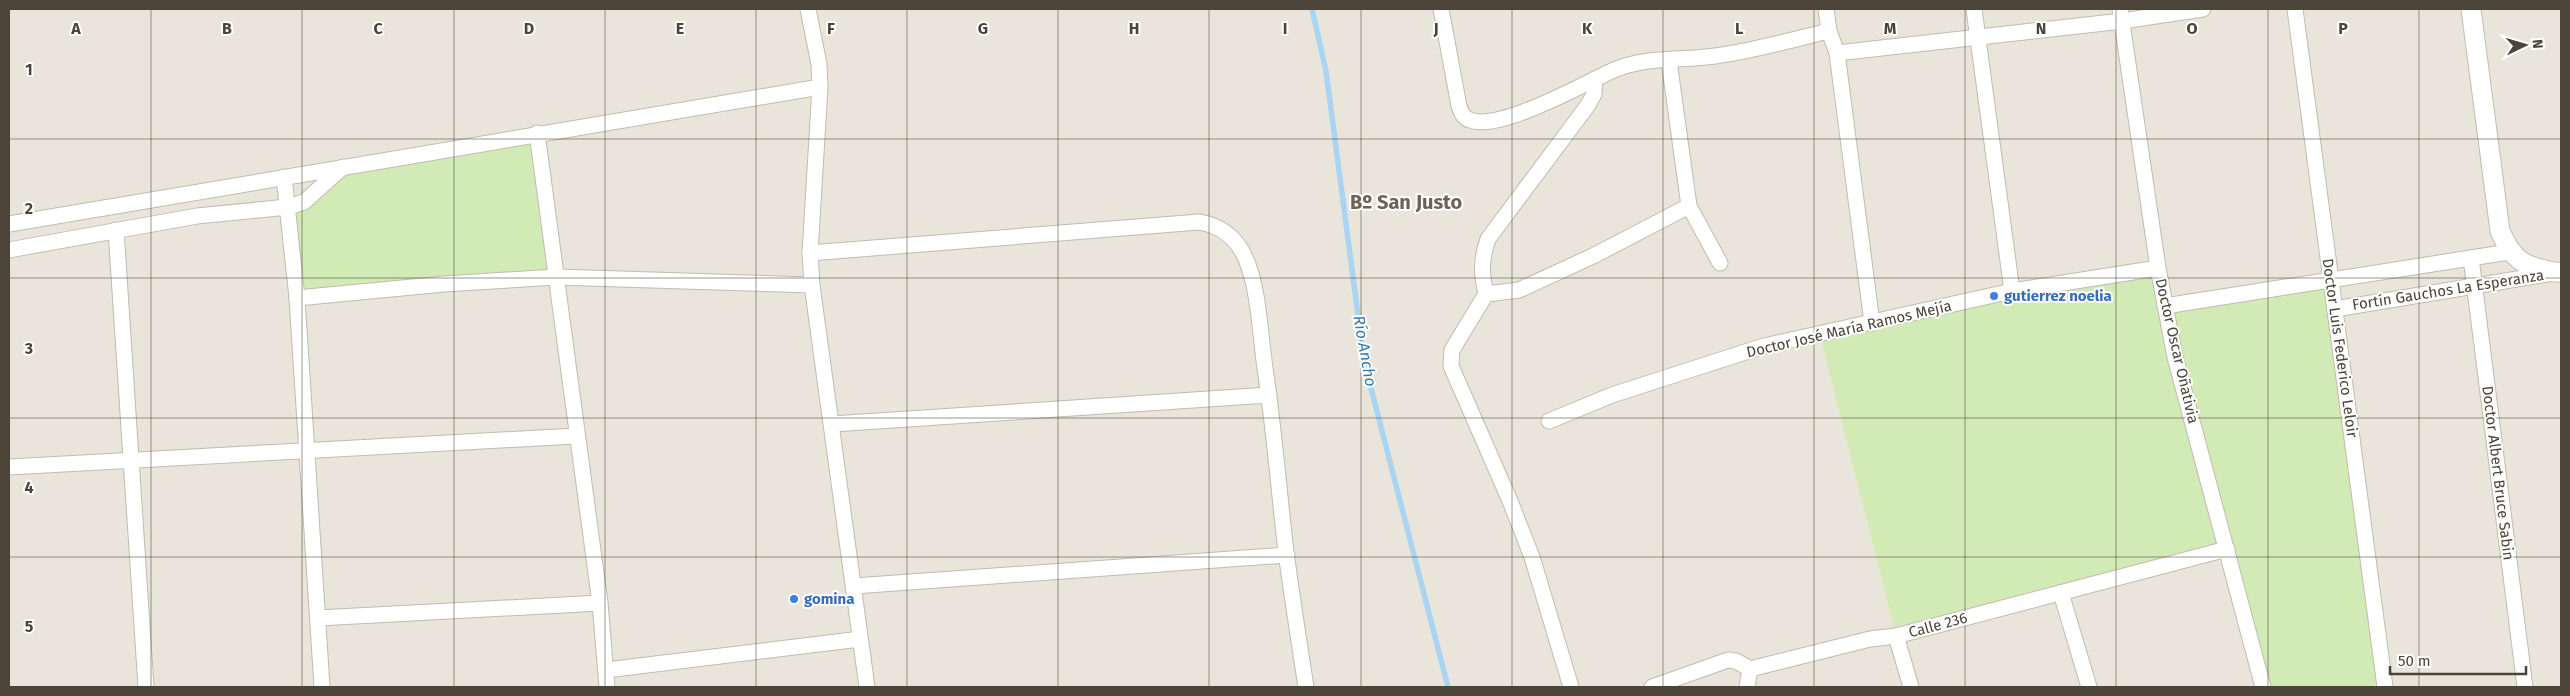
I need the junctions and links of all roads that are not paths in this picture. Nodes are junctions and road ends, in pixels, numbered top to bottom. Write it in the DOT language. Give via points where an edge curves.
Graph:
graph roads {
  1 [pos="808,9"];
  2 [pos="1441,9"];
  3 [pos="1826,9"];
  4 [pos="1974,9"];
  5 [pos="2203,9"];
  6 [pos="2295,9"];
  7 [pos="2471,9"];
  8 [pos="2121,15"];
  9 [pos="1829,31"];
  10 [pos="1978,37"];
  11 [pos="1837,53"];
  12 [pos="1669,61"];
  13 [pos="1596,79"];
  14 [pos="820,87"];
  15 [pos="538,133"];
  16 [pos="343,167"];
  17 [pos="284,177"];
  18 [pos="288,206"];
  19 [pos="1689,206"];
  20 [pos="9,224"];
  21 [pos="116,230"];
  22 [pos="9,250"];
  23 [pos="2509,252"];
  24 [pos="810,253"];
  25 [pos="2471,258"];
  26 [pos="1720,263"];
  27 [pos="2158,268"];
  28 [pos="2559,272"];
  29 [pos="556,277"];
  30 [pos="2330,279"];
  31 [pos="812,285"];
  32 [pos="2475,288"];
  33 [pos="2012,290"];
  34 [pos="1486,294"];
  35 [pos="297,298"];
  36 [pos="2165,306"];
  37 [pos="2335,309"];
  38 [pos="1872,323"];
  39 [pos="1269,395"];
  40 [pos="1549,421"];
  41 [pos="832,424"];
  42 [pos="576,436"];
  43 [pos="305,451"];
  44 [pos="130,461"];
  45 [pos="9,467"];
  46 [pos="2227,548"];
  47 [pos="1287,555"];
  48 [pos="854,586"];
  49 [pos="2061,593"];
  50 [pos="600,603"];
  51 [pos="318,618"];
  52 [pos="1896,636"];
  53 [pos="860,639"];
  54 [pos="1750,669"];
  55 [pos="606,670"];
  56 [pos="146,687"];
  57 [pos="322,687"];
  58 [pos="607,687"];
  59 [pos="866,687"];
  60 [pos="1306,687"];
  61 [pos="1571,687"];
  62 [pos="1652,687"];
  63 [pos="1747,687"];
  64 [pos="1911,687"];
  65 [pos="2089,687"];
  66 [pos="2262,687"];
  67 [pos="2385,687"];
  68 [pos="2526,687"];
  1 -- 14 [label="street" via="819,64"];
  2 -- 13 [label="street" via="1456,96 1463,115 1469,120 1488,123 1498,120"];
  3 -- 9 [label="street"];
  4 -- 10 [label="street"];
  5 -- 8 [label="street"];
  6 -- 30 [label="street, Doctor Luis Federico Leloir"];
  7 -- 23 [label="street" via="2500,231"];
  8 -- 10 [label="street"];
  8 -- 27 [label="street, Doctor Oscar Oñativia"];
  9 -- 11 [label="street"];
  9 -- 12 [label="street" via="1733,53"];
  10 -- 11 [label="street"];
  10 -- 33 [label="street"];
  11 -- 38 [label="street"];
  12 -- 13 [label="street" via="1642,61"];
  12 -- 19 [label="street"];
  13 -- 34 [label="street" via="1588,105 1488,239 1481,274"];
  14 -- 15 [label="street"];
  14 -- 24 [label="street"];
  15 -- 16 [label="street"];
  15 -- 29 [label="street"];
  16 -- 17 [label="street"];
  16 -- 18 [label="street" via="304,202"];
  17 -- 18 [label="street"];
  17 -- 20 [label="street"];
  18 -- 21 [label="street" via="197,216"];
  18 -- 35 [label="street"];
  19 -- 26 [label="street"];
  19 -- 34 [label="street" via="1519,290"];
  21 -- 22 [label="street"];
  21 -- 44 [label="street"];
  23 -- 25 [label="street"];
  23 -- 28 [label="street" via="2530,268"];
  24 -- 31 [label="street"];
  24 -- 39 [label="street" via="1199,222 1212,224 1223,230 1245,257 1252,280"];
  25 -- 30 [label="street"];
  25 -- 32 [label="street, Doctor Albert Bruce Sabin"];
  27 -- 33 [label="street, Doctor José María Ramos Mejía"];
  27 -- 36 [label="street, Doctor Oscar Oñativia"];
  28 -- 32 [label="street, Fortín Gauchos La Esperanza"];
  29 -- 31 [label="street"];
  29 -- 35 [label="street"];
  29 -- 42 [label="street"];
  30 -- 36 [label="street"];
  30 -- 37 [label="street, Doctor Luis Federico Leloir"];
  31 -- 41 [label="street"];
  32 -- 37 [label="street, Fortín Gauchos La Esperanza"];
  32 -- 68 [label="street, Doctor Albert Bruce Sabin"];
  33 -- 38 [label="street, Doctor José María Ramos Mejía"];
  34 -- 61 [label="street" via="1452,350 1450,366 1532,557"];
  35 -- 43 [label="street"];
  36 -- 46 [label="street, Doctor Oscar Oñativia" via="2175,357"];
  37 -- 67 [label="street, Doctor Luis Federico Leloir"];
  38 -- 40 [label="street, Doctor José María Ramos Mejía" via="1764,346 1612,395"];
  39 -- 41 [label="street"];
  39 -- 47 [label="street"];
  41 -- 48 [label="street"];
  42 -- 43 [label="street"];
  42 -- 50 [label="street"];
  43 -- 44 [label="street"];
  43 -- 51 [label="street"];
  44 -- 45 [label="street"];
  44 -- 56 [label="street"];
  46 -- 49 [label="street, Calle 236"];
  46 -- 66 [label="street, Doctor Oscar Oñativia"];
  47 -- 48 [label="street"];
  47 -- 60 [label="street"];
  48 -- 53 [label="street"];
  49 -- 52 [label="street, Calle 236"];
  49 -- 65 [label="street"];
  50 -- 51 [label="street"];
  50 -- 55 [label="street"];
  51 -- 57 [label="street"];
  52 -- 54 [label="street, Calle 236" via="1870,639"];
  52 -- 64 [label="street"];
  53 -- 55 [label="street"];
  53 -- 59 [label="street"];
  54 -- 62 [label="street" via="1728,660"];
  54 -- 63 [label="street"];
  55 -- 58 [label="street"];
}
